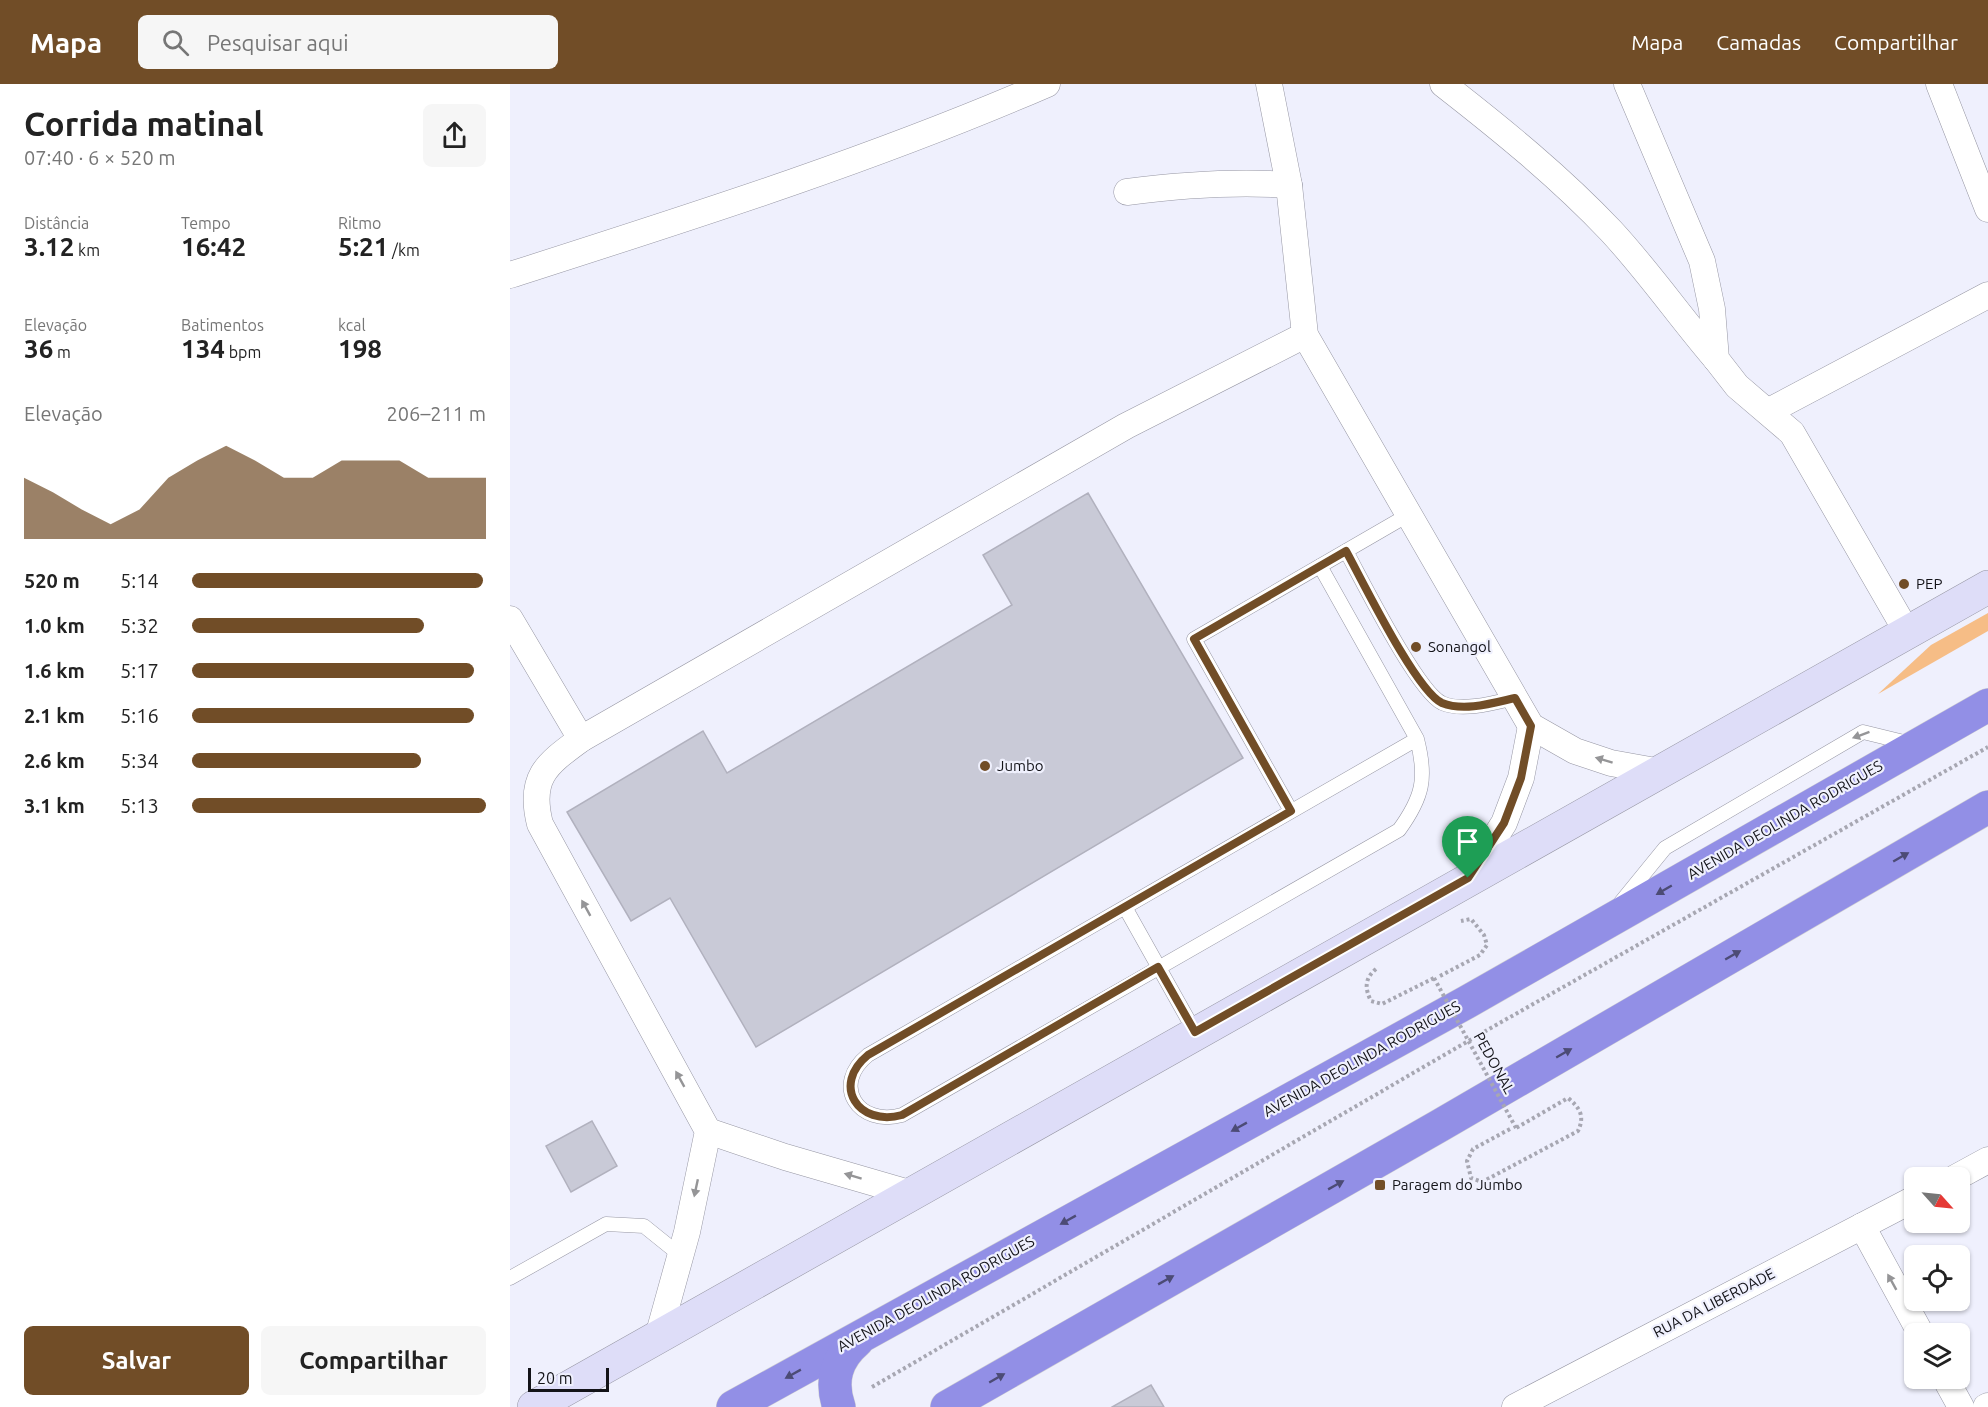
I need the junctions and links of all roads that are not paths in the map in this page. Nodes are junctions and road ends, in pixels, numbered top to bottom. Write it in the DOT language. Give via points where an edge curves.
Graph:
graph roads {
  1 [pos="1047,84"];
  2 [pos="1269,84"];
  3 [pos="1443,84"];
  4 [pos="1627,84"];
  5 [pos="1939,84"];
  6 [pos="1289,185"];
  7 [pos="1127,192"];
  8 [pos="1988,209"];
  9 [pos="510,275"];
  10 [pos="1988,295"];
  11 [pos="1305,335"];
  12 [pos="1716,359"];
  13 [pos="1770,411"];
  14 [pos="1408,515"];
  15 [pos="1346,551"];
  16 [pos="1320,566"];
  17 [pos="1988,587"];
  18 [pos="510,619"];
  19 [pos="1907,633"];
  20 [pos="1515,698"];
  21 [pos="1988,705"];
  22 [pos="1531,726"];
  23 [pos="581,739"];
  24 [pos="1418,739"];
  25 [pos="1661,772"];
  26 [pos="1988,807"];
  27 [pos="1291,811"];
  28 [pos="1468,878"];
  29 [pos="1126,909"];
  30 [pos="1158,967"];
  31 [pos="1195,1032"];
  32 [pos="708,1131"];
  33 [pos="1988,1160"];
  34 [pos="1970,1170"];
  35 [pos="909,1193"];
  36 [pos="1904,1204"];
  37 [pos="1862,1226"];
  38 [pos="680,1255"];
  39 [pos="510,1278"];
  40 [pos="1915,1323"];
  41 [pos="862,1335"];
  42 [pos="657,1340"];
  43 [pos="1951,1389"];
  44 [pos="534,1407"];
  45 [pos="733,1407"];
  46 [pos="839,1407"];
  47 [pos="947,1407"];
  48 [pos="1515,1407"];
  49 [pos="1961,1407"];
  1 -- 9 [label="street" via="978,114 753,197"];
  2 -- 6 [label="street"];
  3 -- 12 [label="street" via="1570,188 1648,272"];
  4 -- 12 [label="street" via="1702,261 1712,309"];
  5 -- 8 [label="street"];
  6 -- 7 [label="street" via="1247,182"];
  6 -- 11 [label="street"];
  10 -- 13 [label="street"];
  11 -- 14 [label="street"];
  11 -- 23 [label="street" via="1126,426"];
  12 -- 13 [label="street" via="1737,386"];
  13 -- 19 [label="street" via="1792,433"];
  14 -- 15 [label="lane"];
  14 -- 20 [label="street"];
  15 -- 16 [label="lane"];
  15 -- 20 [label="lane" via="1415,676 1441,702 1474,706"];
  16 -- 24 [label="lane"];
  16 -- 27 [label="lane" via="1194,639"];
  17 -- 19 [label="street"];
  18 -- 23 [label="street"];
  19 -- 25 [label="street"];
  20 -- 22 [label="street"];
  21 -- 41 [label="highway, AVENIDA DEOLINDA RODRIGUES, one-way" via="1605,923"];
  25 -- 22 [label="street, one-way" via="1611,763 1575,751"];
  22 -- 28 [label="street" via="1521,778 1504,823"];
  32 -- 23 [label="street, one-way" via="540,824 536,807 542,773 550,761"];
  24 -- 27 [label="lane"];
  24 -- 30 [label="lane" via="1423,762 1422,787 1414,809 1399,830"];
  25 -- 28 [label="street"];
  47 -- 26 [label="highway, one-way"];
  27 -- 29 [label="lane"];
  28 -- 31 [label="street"];
  29 -- 30 [label="lane"];
  29 -- 30 [label="lane" via="868,1055 854,1071 851,1092 855,1102 870,1116 880,1119 902,1115"];
  30 -- 31 [label="lane"];
  31 -- 35 [label="street"];
  35 -- 32 [label="street, one-way"];
  32 -- 38 [label="street, one-way"];
  33 -- 34 [label="street"];
  35 -- 42 [label="street"];
  36 -- 37 [label="street, RUA DA LIBERDADE"];
  40 -- 37 [label="street, one-way"];
  37 -- 48 [label="street, RUA DA LIBERDADE"];
  38 -- 39 [label="lane" via="644,1226 606,1224"];
  38 -- 42 [label="street"];
  41 -- 45 [label="highway, AVENIDA DEOLINDA RODRIGUES, one-way"];
  41 -- 46 [label="highway" via="836,1368 834,1392"];
  42 -- 44 [label="street"];
  43 -- 49 [label="street"];
}
